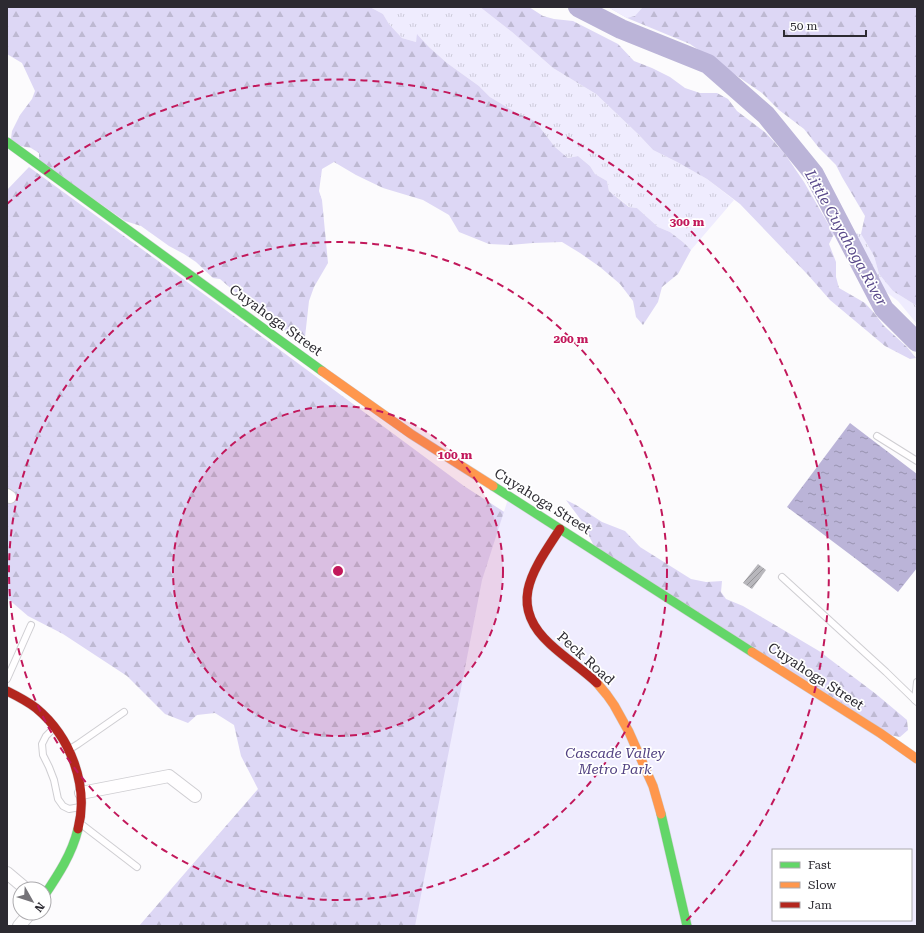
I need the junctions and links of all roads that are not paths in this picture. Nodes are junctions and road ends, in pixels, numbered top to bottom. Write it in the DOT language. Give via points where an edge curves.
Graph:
graph roads {
  1 [pos="7,142"];
  2 [pos="877,436"];
  3 [pos="917,461"];
  4 [pos="560,529"];
  5 [pos="782,577"];
  6 [pos="31,625"];
  7 [pos="7,679"];
  8 [pos="917,682"];
  9 [pos="7,691"];
  10 [pos="916,701"];
  11 [pos="124,712"];
  12 [pos="54,728"];
  13 [pos="68,750"];
  14 [pos="917,759"];
  15 [pos="81,793"];
  16 [pos="195,796"];
  17 [pos="81,807"];
  18 [pos="80,823"];
  19 [pos="137,867"];
  20 [pos="7,873"];
  21 [pos="16,881"];
  22 [pos="52,884"];
  23 [pos="687,926"];
  1 -- 4 [label="street, Cuyahoga Street" via="362,400"];
  2 -- 3 [label="lane"];
  4 -- 14 [label="street, Cuyahoga Street" via="862,721"];
  4 -- 23 [label="street, Peck Road" via="530,581 526,600 528,610 540,635 586,673 609,698 632,738 655,791"];
  5 -- 10 [label="lane"];
  6 -- 7 [label="lane"];
  8 -- 10 [label="lane"];
  9 -- 12 [label="street" via="38,710"];
  11 -- 13 [label="lane"];
  12 -- 13 [label="street"];
  12 -- 17 [label="lane" via="42,744 43,755 54,780 58,799 69,809"];
  13 -- 15 [label="street" via="77,771"];
  15 -- 16 [label="street" via="169,776"];
  15 -- 17 [label="street"];
  17 -- 18 [label="street"];
  18 -- 19 [label="lane"];
  18 -- 22 [label="street" via="67,862"];
  20 -- 21 [label="street"];
}
